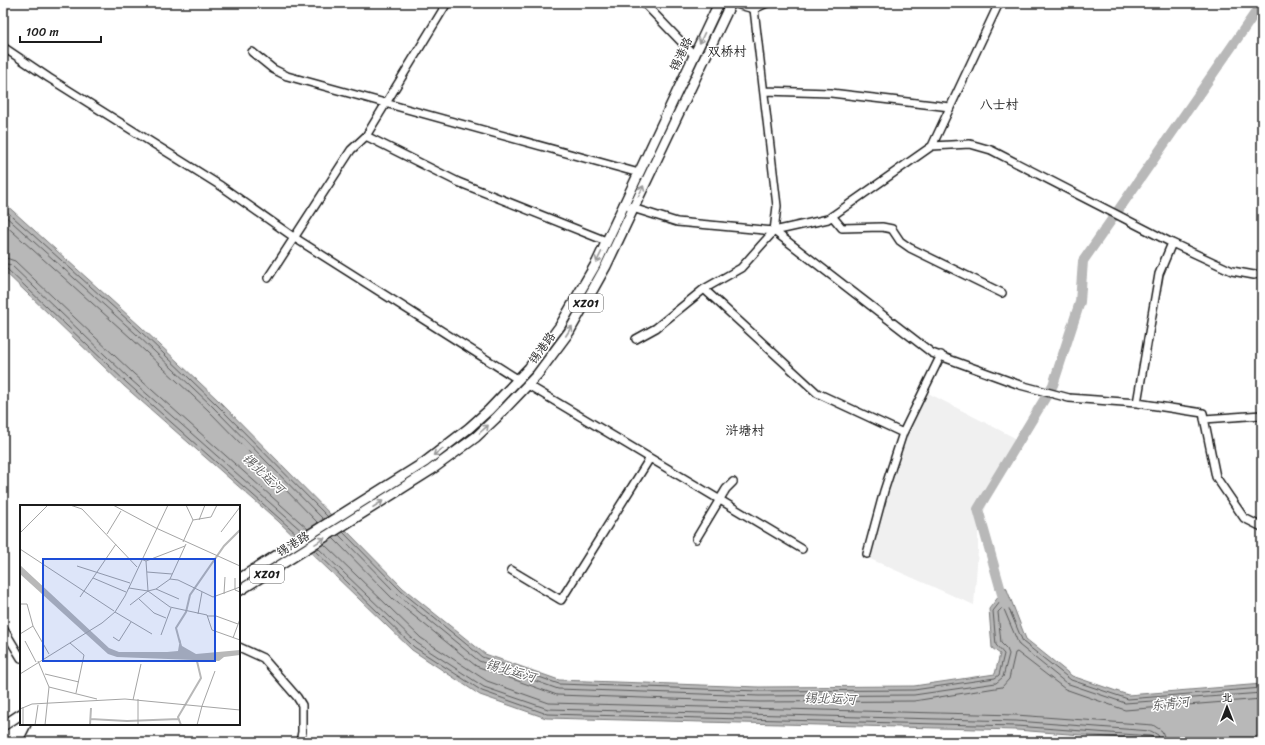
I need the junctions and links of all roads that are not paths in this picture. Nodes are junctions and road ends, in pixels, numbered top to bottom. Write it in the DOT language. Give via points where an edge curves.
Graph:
graph roads {
  1 [pos="447,3"];
  2 [pos="644,3"];
  3 [pos="719,3"];
  4 [pos="731,3"];
  5 [pos="767,3"];
  6 [pos="999,3"];
  7 [pos="754,9"];
  8 [pos="3,47"];
  9 [pos="252,52"];
  10 [pos="694,55"];
  11 [pos="764,91"];
  12 [pos="386,102"];
  13 [pos="950,107"];
  14 [pos="366,136"];
  15 [pos="932,146"];
  16 [pos="639,172"];
  17 [pos="628,207"];
  18 [pos="832,216"];
  19 [pos="774,231"];
  20 [pos="295,238"];
  21 [pos="606,241"];
  22 [pos="1172,243"];
  23 [pos="1262,273"];
  24 [pos="268,278"];
  25 [pos="704,289"];
  26 [pos="1002,293"];
  27 [pos="636,340"];
  28 [pos="941,356"];
  29 [pos="519,380"];
  30 [pos="528,385"];
  31 [pos="1137,403"];
  32 [pos="1262,415"];
  33 [pos="1204,419"];
  34 [pos="903,433"];
  35 [pos="650,458"];
  36 [pos="733,482"];
  37 [pos="719,500"];
  38 [pos="1262,527"];
  39 [pos="696,539"];
  40 [pos="802,549"];
  41 [pos="867,554"];
  42 [pos="511,570"];
  43 [pos="240,578"];
  44 [pos="240,591"];
  45 [pos="3,628"];
  46 [pos="240,646"];
  47 [pos="20,656"];
  48 [pos="20,715"];
  49 [pos="24,725"];
  50 [pos="26,725"];
  51 [pos="3,726"];
  52 [pos="3,738"];
  53 [pos="17,742"];
  54 [pos="300,742"];
  1 -- 12 [label="street"];
  2 -- 10 [label="street"];
  3 -- 10 [label="main road, 锡港路 / XZ01, one-way"];
  4 -- 7 [label="street"];
  17 -- 4 [label="main road, 锡港路 / XZ01, one-way"];
  5 -- 7 [label="street"];
  6 -- 13 [label="street"];
  7 -- 11 [label="street"];
  8 -- 20 [label="street" via="221,186"];
  9 -- 12 [label="street" via="273,69 287,76"];
  10 -- 16 [label="main road, 锡港路 / XZ01"];
  11 -- 13 [label="street" via="831,93"];
  11 -- 19 [label="street" via="777,206"];
  12 -- 14 [label="street"];
  12 -- 16 [label="street"];
  13 -- 15 [label="street"];
  14 -- 20 [label="street" via="351,150"];
  14 -- 21 [label="street" via="458,182"];
  15 -- 18 [label="street"];
  15 -- 22 [label="street" via="970,144 990,150"];
  16 -- 17 [label="main road, 锡港路 / XZ01"];
  17 -- 19 [label="street" via="677,222"];
  17 -- 21 [label="main road, 锡港路 / XZ01"];
  30 -- 17 [label="main road, 锡港路 / XZ01, one-way" via="554,353 585,305 606,266"];
  18 -- 19 [label="street"];
  18 -- 26 [label="street" via="842,228 892,229 900,241 910,248"];
  19 -- 25 [label="street" via="741,268"];
  19 -- 28 [label="street" via="932,353"];
  20 -- 24 [label="street"];
  20 -- 29 [label="street"];
  21 -- 29 [label="main road, 锡港路 / XZ01, one-way" via="584,286 560,326"];
  22 -- 23 [label="street" via="1232,271 1254,275"];
  22 -- 31 [label="street" via="1159,274"];
  25 -- 27 [label="street" via="656,328"];
  25 -- 34 [label="street" via="817,393"];
  28 -- 31 [label="street" via="1020,385 1069,398"];
  28 -- 34 [label="street"];
  29 -- 43 [label="main road, 锡港路 / XZ01, one-way" via="489,410 425,462"];
  30 -- 35 [label="street"];
  44 -- 30 [label="main road, 锡港路 / XZ01, one-way" via="431,470 496,418"];
  31 -- 33 [label="street" via="1203,413"];
  32 -- 33 [label="street"];
  33 -- 38 [label="street" via="1216,477 1244,518"];
  34 -- 41 [label="street"];
  35 -- 37 [label="street"];
  35 -- 42 [label="street" via="561,600"];
  36 -- 37 [label="street"];
  37 -- 39 [label="street"];
  37 -- 40 [label="street"];
  45 -- 47 [label="street"];
  46 -- 54 [label="street" via="263,658 297,697 302,705"];
  48 -- 51 [label="main road"];
  49 -- 52 [label="main road"];
  50 -- 53 [label="main road"];
}
